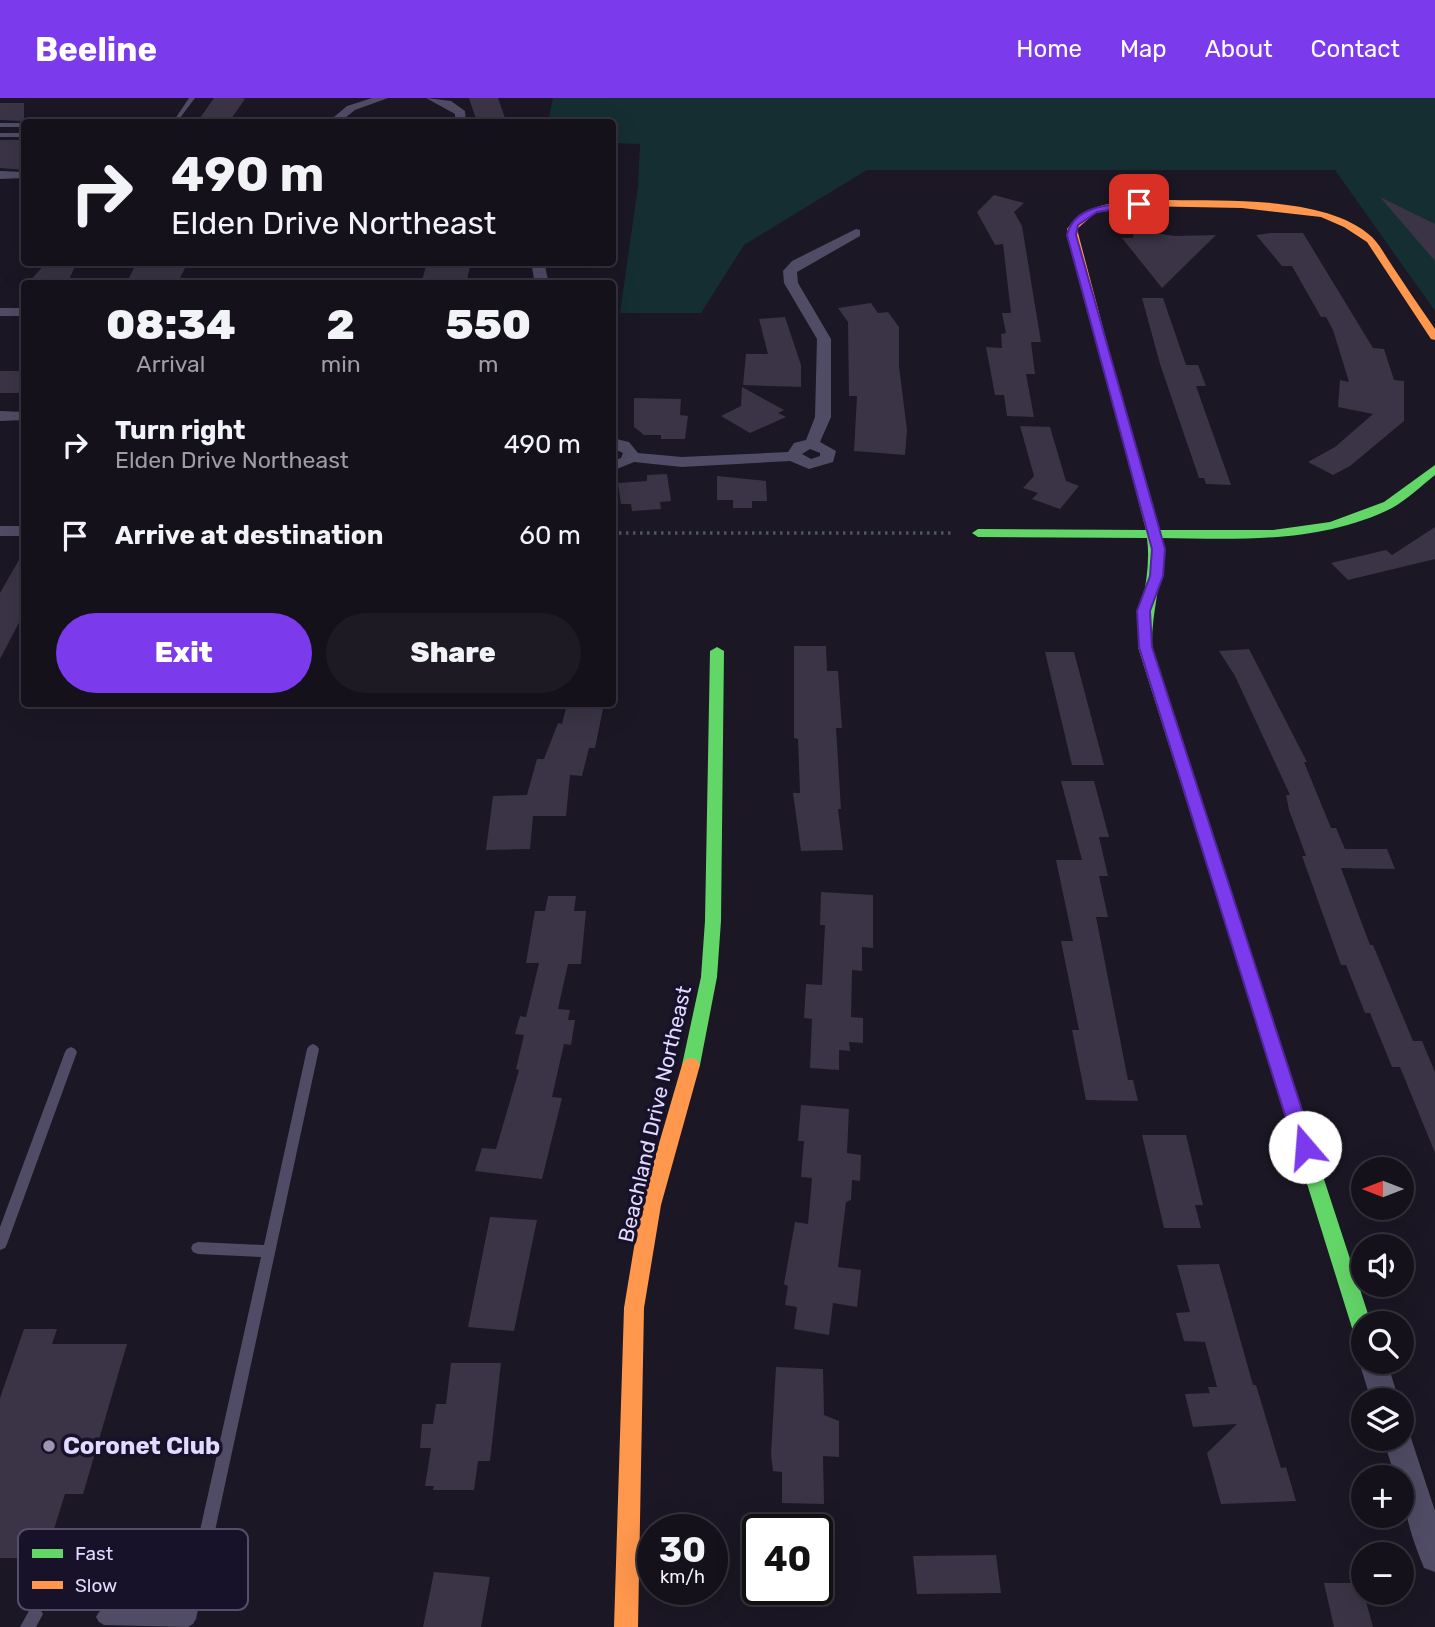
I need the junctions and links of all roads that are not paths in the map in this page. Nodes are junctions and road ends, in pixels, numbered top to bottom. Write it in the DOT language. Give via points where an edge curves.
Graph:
graph roads {
  1 [pos="192,98"];
  2 [pos="383,98"];
  3 [pos="431,98"];
  4 [pos="174,119"];
  5 [pos="338,119"];
  6 [pos="460,119"];
  7 [pos="0,125"];
  8 [pos="21,125"];
  9 [pos="0,135"];
  10 [pos="21,135"];
  11 [pos="0,175"];
  12 [pos="21,175"];
  13 [pos="856,233"];
  14 [pos="0,312"];
  15 [pos="21,312"];
  16 [pos="1435,337"];
  17 [pos="0,416"];
  18 [pos="21,416"];
  19 [pos="616,444"];
  20 [pos="630,457"];
  21 [pos="616,464"];
  22 [pos="1435,469"];
  23 [pos="0,531"];
  24 [pos="21,531"];
  25 [pos="978,533"];
  26 [pos="1153,534"];
  27 [pos="717,651"];
  28 [pos="313,1049"];
  29 [pos="71,1052"];
  30 [pos="0,1244"];
  31 [pos="198,1248"];
  32 [pos="267,1251"];
  33 [pos="1357,1311"];
  34 [pos="1401,1451"];
  35 [pos="207,1529"];
  36 [pos="1435,1557"];
  37 [pos="190,1610"];
  38 [pos="104,1616"];
  39 [pos="626,1627"];
  1 -- 4 [label="lane"];
  2 -- 5 [label="street" via="351,108"];
  3 -- 6 [label="street" via="458,109"];
  7 -- 8 [label="lane"];
  9 -- 10 [label="lane"];
  11 -- 12 [label="street"];
  13 -- 20 [label="street" via="790,271 791,283 824,339 823,417 812,444 799,446 793,456 682,462"];
  14 -- 15 [label="street"];
  16 -- 26 [label="street" via="1370,240 1323,215 1270,206 1139,204 1109,206 1082,216 1071,235"];
  17 -- 18 [label="street"];
  19 -- 20 [label="street" via="628,448"];
  20 -- 21 [label="street"];
  22 -- 26 [label="street" via="1385,506 1327,526 1259,533"];
  23 -- 24 [label="street"];
  25 -- 26 [label="street"];
  26 -- 33 [label="street" via="1159,562 1144,611 1145,647"];
  27 -- 39 [label="street, Beachland Drive Northeast" via="709,976 695,1052 651,1205 634,1308"];
  28 -- 32 [label="lane"];
  29 -- 30 [label="lane"];
  31 -- 32 [label="lane"];
  32 -- 35 [label="lane"];
  34 -- 36 [label="street"];
  37 -- 38 [label="lane" via="188,1619"];
}
